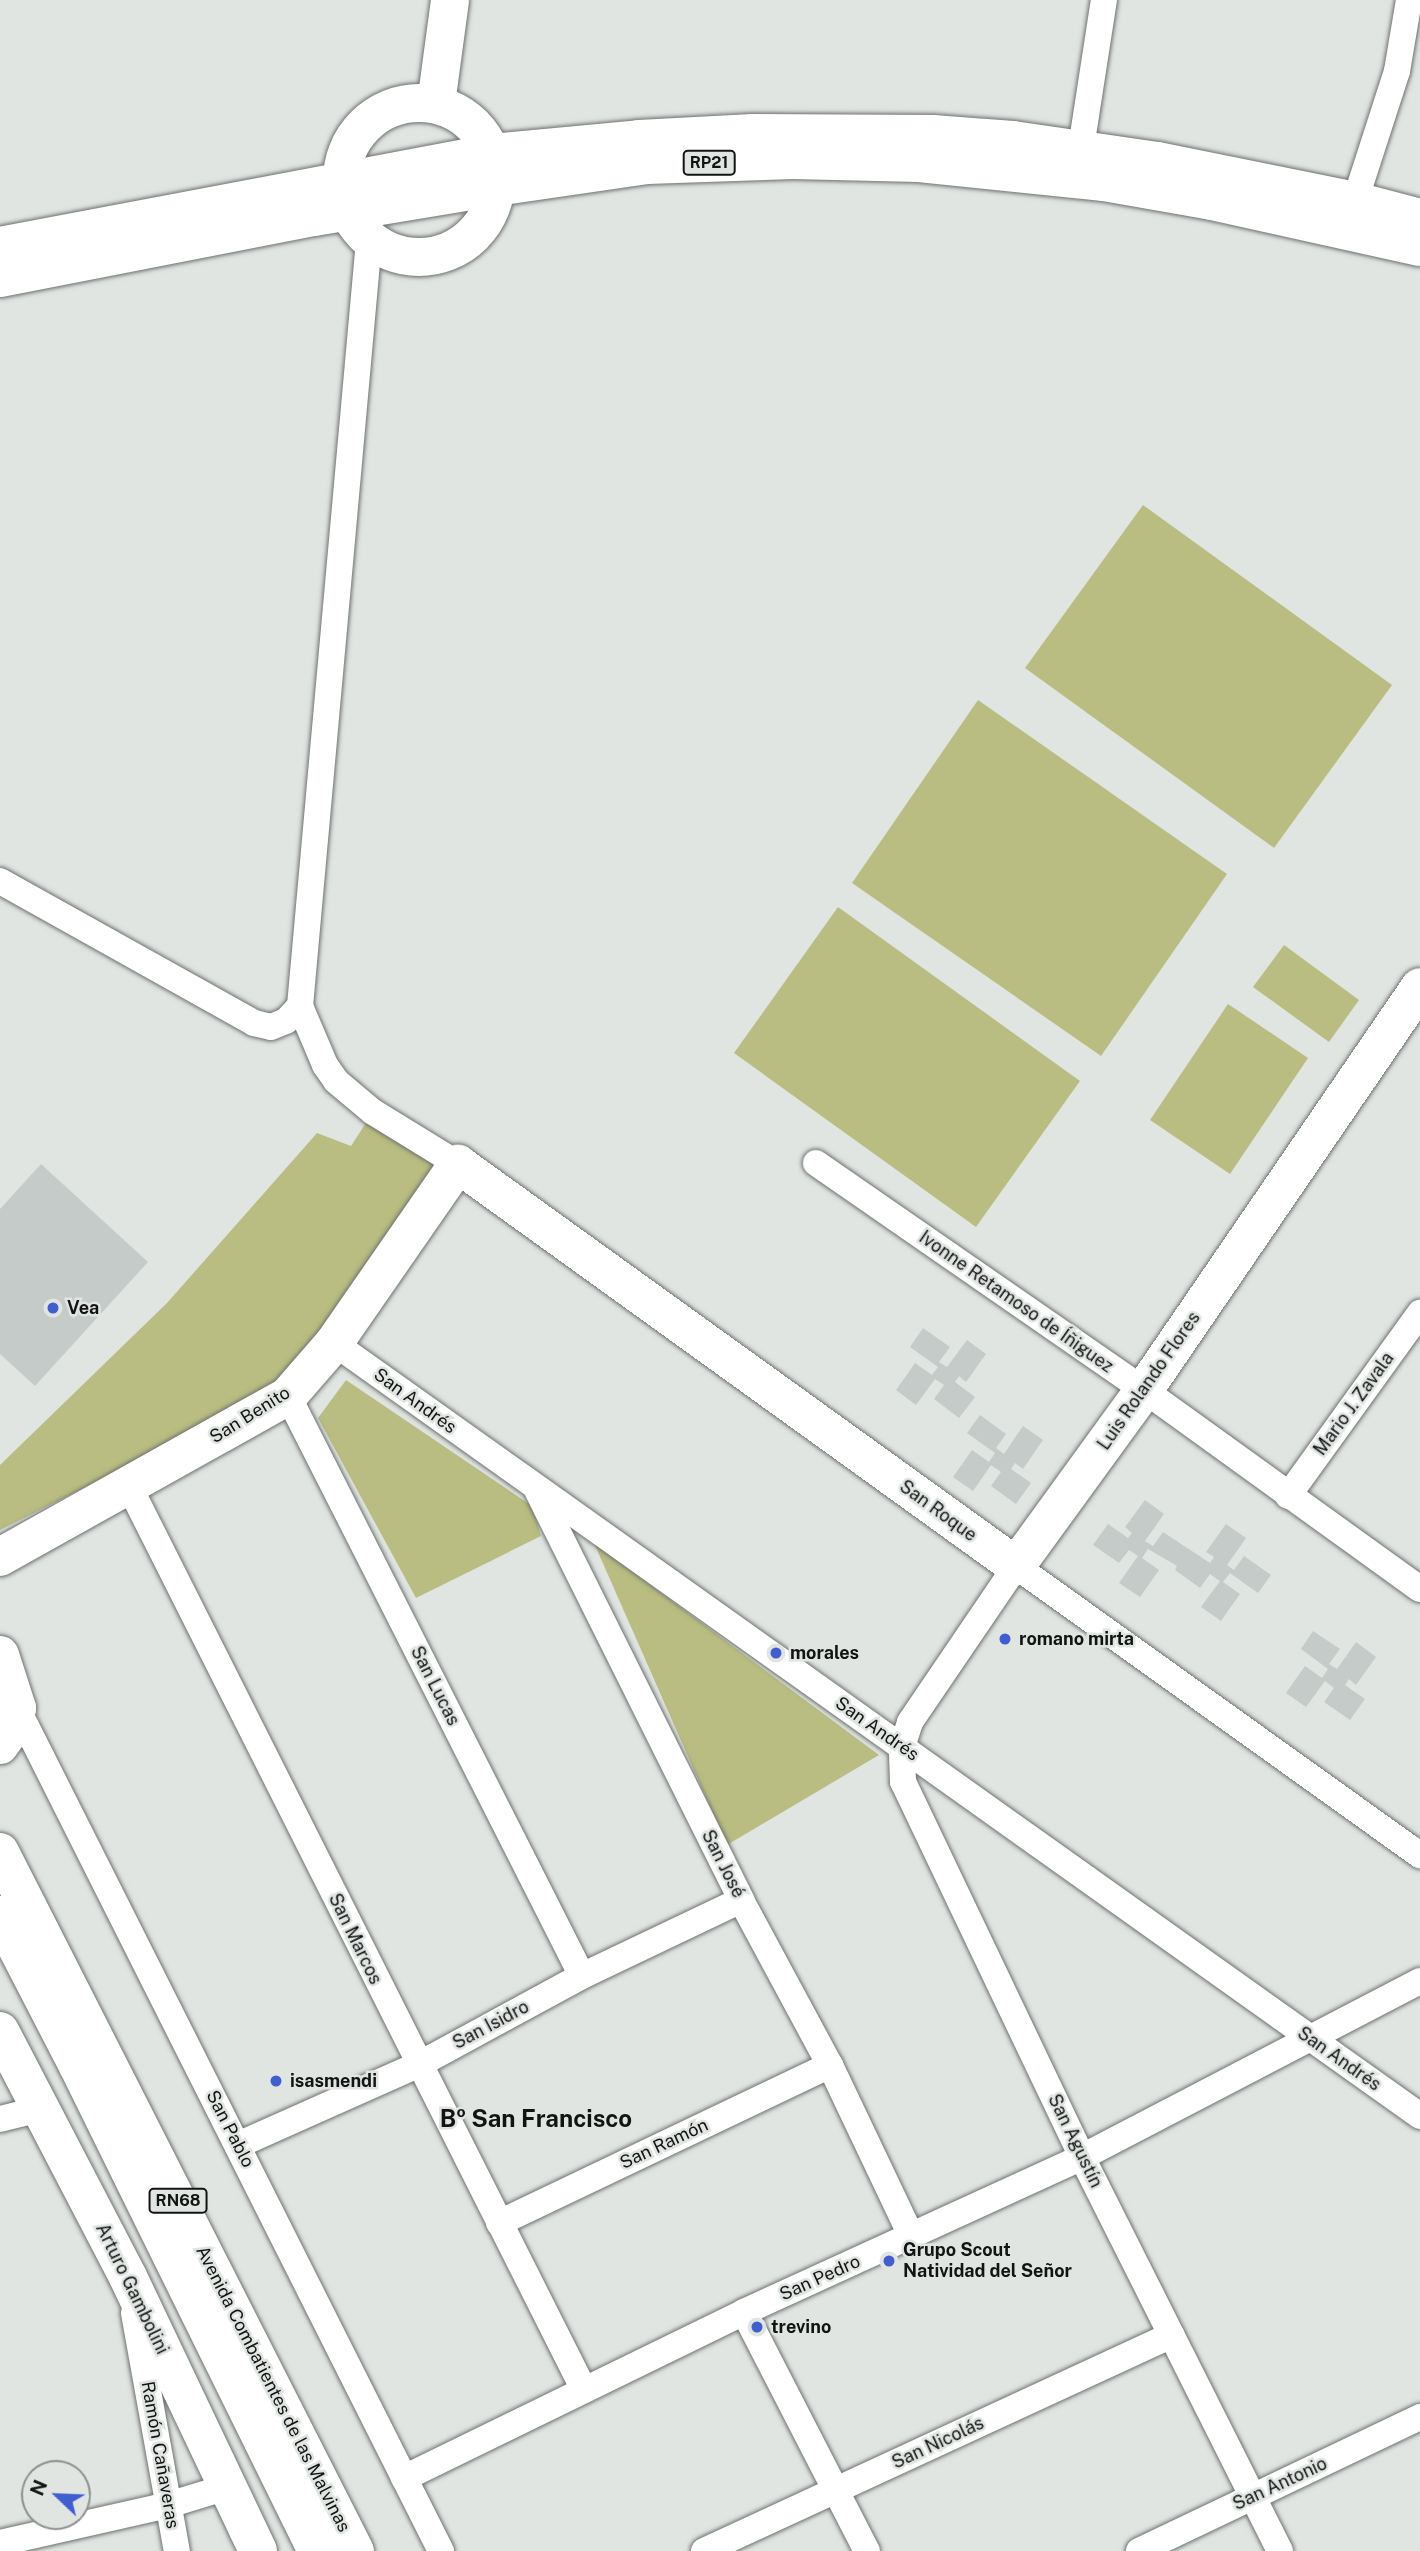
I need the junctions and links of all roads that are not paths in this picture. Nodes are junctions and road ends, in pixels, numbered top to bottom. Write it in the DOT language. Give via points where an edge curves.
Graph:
graph roads {
  1 [pos="450,0"];
  2 [pos="1104,0"];
  3 [pos="1409,0"];
  4 [pos="436,104"];
  5 [pos="1081,148"];
  6 [pos="494,170"];
  7 [pos="1355,201"];
  8 [pos="353,210"];
  9 [pos="1420,218"];
  10 [pos="0,246"];
  11 [pos="1420,247"];
  12 [pos="0,278"];
  13 [pos="0,881"];
  14 [pos="1420,987"];
  15 [pos="300,1006"];
  16 [pos="816,1163"];
  17 [pos="458,1164"];
  18 [pos="1420,1313"];
  19 [pos="334,1343"];
  20 [pos="1144,1390"];
  21 [pos="288,1396"];
  22 [pos="129,1486"];
  23 [pos="537,1488"];
  24 [pos="1288,1496"];
  25 [pos="0,1557"];
  26 [pos="1016,1566"];
  27 [pos="1420,1589"];
  28 [pos="0,1656"];
  29 [pos="17,1708"];
  30 [pos="0,1745"];
  31 [pos="902,1747"];
  32 [pos="903,1782"];
  33 [pos="4,1853"];
  34 [pos="1420,1855"];
  35 [pos="741,1900"];
  36 [pos="0,1915"];
  37 [pos="582,1976"];
  38 [pos="1420,1982"];
  39 [pos="0,2031"];
  40 [pos="1310,2039"];
  41 [pos="418,2065"];
  42 [pos="830,2065"];
  43 [pos="40,2109"];
  44 [pos="1420,2116"];
  45 [pos="0,2119"];
  46 [pos="238,2145"];
  47 [pos="1082,2157"];
  48 [pos="499,2223"];
  49 [pos="912,2238"];
  50 [pos="128,2277"];
  51 [pos="744,2312"];
  52 [pos="1172,2335"];
  53 [pos="584,2390"];
  54 [pos="1420,2417"];
  55 [pos="404,2478"];
  56 [pos="227,2487"];
  57 [pos="836,2490"];
  58 [pos="1253,2497"];
  59 [pos="168,2505"];
  60 [pos="0,2543"];
  61 [pos="177,2551"];
  62 [pos="258,2551"];
  63 [pos="317,2551"];
  64 [pos="355,2551"];
  65 [pos="441,2551"];
  66 [pos="704,2551"];
  67 [pos="867,2551"];
  68 [pos="1139,2551"];
  69 [pos="1280,2551"];
  1 -- 4 [label="main road"];
  2 -- 5 [label="street"];
  3 -- 7 [label="street" via="1393,85"];
  4 -- 6 [label="main road" via="460,114 479,131"];
  4 -- 8 [label="main road" via="390,108 370,119 355,137 345,158"];
  5 -- 6 [label="main road, RP21" via="933,134 767,133 639,139"];
  5 -- 7 [label="main road, RP21"];
  6 -- 8 [label="main road, RP21"];
  6 -- 8 [label="main road" via="492,207 482,226 464,243 442,254 416,258 391,253"];
  6 -- 11 [label="main road, RP21" via="793,160 919,163 1104,182"];
  7 -- 9 [label="main road, RP21"];
  8 -- 10 [label="main road, RP21"];
  8 -- 12 [label="main road, RP21"];
  8 -- 15 [label="street"];
  13 -- 15 [label="street" via="254,1023 271,1027 286,1021"];
  14 -- 20 [label="main road, Luis Rolando Flores"];
  15 -- 17 [label="street" via="336,1082 373,1112"];
  16 -- 20 [label="street, Ivonne Retamoso de Íñiguez"];
  17 -- 19 [label="main road, San Benito"];
  17 -- 26 [label="main road, San Roque"];
  18 -- 24 [label="street, Mario J. Zavala"];
  19 -- 21 [label="main road, San Benito"];
  19 -- 23 [label="street, San Andrés"];
  20 -- 24 [label="street, Ivonne Retamoso de Íñiguez"];
  20 -- 26 [label="main road, Luis Rolando Flores"];
  21 -- 22 [label="main road, San Benito"];
  21 -- 37 [label="street, San Lucas"];
  22 -- 25 [label="main road, San Benito"];
  22 -- 41 [label="street, San Marcos"];
  23 -- 31 [label="street, San Andrés"];
  23 -- 35 [label="street, San José"];
  24 -- 27 [label="street, Ivonne Retamoso de Íñiguez"];
  26 -- 31 [label="street, Luis Rolando Flores" via="909,1722"];
  26 -- 34 [label="street, San Roque"];
  28 -- 29 [label="main road"];
  29 -- 30 [label="main road"];
  29 -- 46 [label="street, San Pablo"];
  31 -- 32 [label="street, Luis Rolando Flores"];
  31 -- 40 [label="street, San Andrés"];
  32 -- 47 [label="street, San Agustín"];
  33 -- 64 [label="main road, Avenida Combatientes de las Malvinas / RN68"];
  35 -- 37 [label="street, San Isidro"];
  35 -- 42 [label="street, San José"];
  36 -- 63 [label="main road, Avenida Combatientes de las Malvinas / RN68"];
  37 -- 41 [label="street, San Isidro"];
  38 -- 40 [label="street, San Pedro"];
  39 -- 43 [label="main road, Arturo Gambolini"];
  40 -- 44 [label="street, San Andrés"];
  40 -- 47 [label="street, San Pedro"];
  41 -- 46 [label="street, San Isidro"];
  41 -- 48 [label="street, San Marcos"];
  42 -- 48 [label="street, San Ramón"];
  42 -- 49 [label="street, San José"];
  43 -- 45 [label="street"];
  43 -- 50 [label="main road, Arturo Gambolini"];
  46 -- 55 [label="street, San Pablo"];
  47 -- 49 [label="street, San Pedro"];
  47 -- 52 [label="street, San Agustín"];
  48 -- 53 [label="street, San Marcos"];
  49 -- 51 [label="street, San Pedro"];
  50 -- 56 [label="main road, Arturo Gambolini"];
  50 -- 59 [label="street, Ramón Cañaveras"];
  51 -- 53 [label="street, San Pedro"];
  51 -- 57 [label="street"];
  52 -- 57 [label="street, San Nicolás"];
  52 -- 58 [label="street, San Agustín"];
  53 -- 55 [label="street, San Pedro"];
  54 -- 58 [label="street, San Antonio"];
  55 -- 65 [label="street, San Pablo"];
  56 -- 59 [label="street"];
  56 -- 62 [label="main road, Arturo Gambolini"];
  57 -- 66 [label="street, San Nicolás"];
  57 -- 67 [label="street"];
  58 -- 68 [label="street, San Antonio"];
  58 -- 69 [label="street, San Agustín"];
  59 -- 60 [label="street"];
  59 -- 61 [label="street, Ramón Cañaveras"];
}
